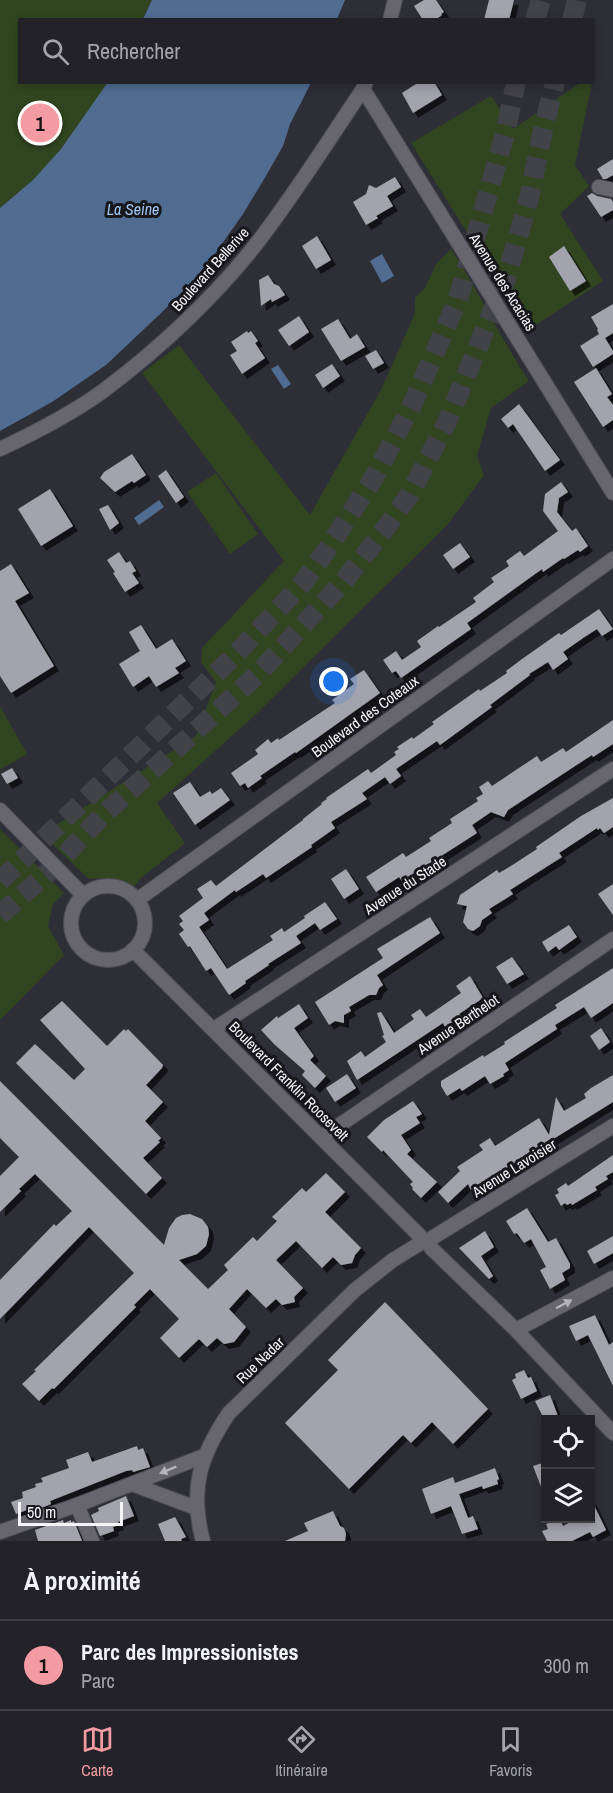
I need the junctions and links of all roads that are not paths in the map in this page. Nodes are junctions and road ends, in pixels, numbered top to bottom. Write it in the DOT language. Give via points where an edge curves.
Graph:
graph roads {
  1 [pos="395,0"];
  2 [pos="390,18"];
  3 [pos="364,86"];
  4 [pos="0,449"];
  5 [pos="613,493"];
  6 [pos="613,559"];
  7 [pos="613,769"];
  8 [pos="0,810"];
  9 [pos="83,895"];
  10 [pos="137,900"];
  11 [pos="613,939"];
  12 [pos="133,950"];
  13 [pos="214,1029"];
  14 [pos="613,1126"];
  15 [pos="322,1137"];
  16 [pos="426,1242"];
  17 [pos="613,1278"];
  18 [pos="516,1330"];
  19 [pos="613,1433"];
  20 [pos="204,1456"];
  21 [pos="132,1484"];
  22 [pos="77,1505"];
  23 [pos="196,1508"];
  24 [pos="0,1532"];
  25 [pos="92,1541"];
  26 [pos="203,1541"];
  1 -- 2 [label="street"];
  3 -- 4 [label="street, Boulevard Bellerive" via="256,244 194,314 102,392"];
  3 -- 5 [label="street, Avenue des Acacias"];
  6 -- 10 [label="street, Boulevard des Coteaux"];
  7 -- 13 [label="street, Avenue du Stade"];
  8 -- 9 [label="street"];
  9 -- 10 [label="street" via="107,886 118,887"];
  9 -- 12 [label="street" via="76,904 71,925 79,946 99,959 111,960"];
  10 -- 12 [label="street" via="144,931"];
  11 -- 15 [label="street, Avenue Berthelot"];
  12 -- 13 [label="street, Boulevard Franklin Roosevelt"];
  13 -- 15 [label="street, Boulevard Franklin Roosevelt"];
  14 -- 16 [label="street, Avenue Lavoisier"];
  15 -- 16 [label="street, Boulevard Franklin Roosevelt"];
  16 -- 18 [label="street, Boulevard Franklin Roosevelt"];
  16 -- 20 [label="street, Rue Nadar" via="393,1260 356,1290 229,1413"];
  18 -- 17 [label="street, one-way"];
  18 -- 19 [label="street, Boulevard Franklin Roosevelt"];
  20 -- 21 [label="street, one-way"];
  20 -- 23 [label="street, Rue Nadar"];
  21 -- 22 [label="street"];
  21 -- 23 [label="street"];
  22 -- 24 [label="street"];
  22 -- 25 [label="street"];
  23 -- 26 [label="street, Rue Nadar"];
}
